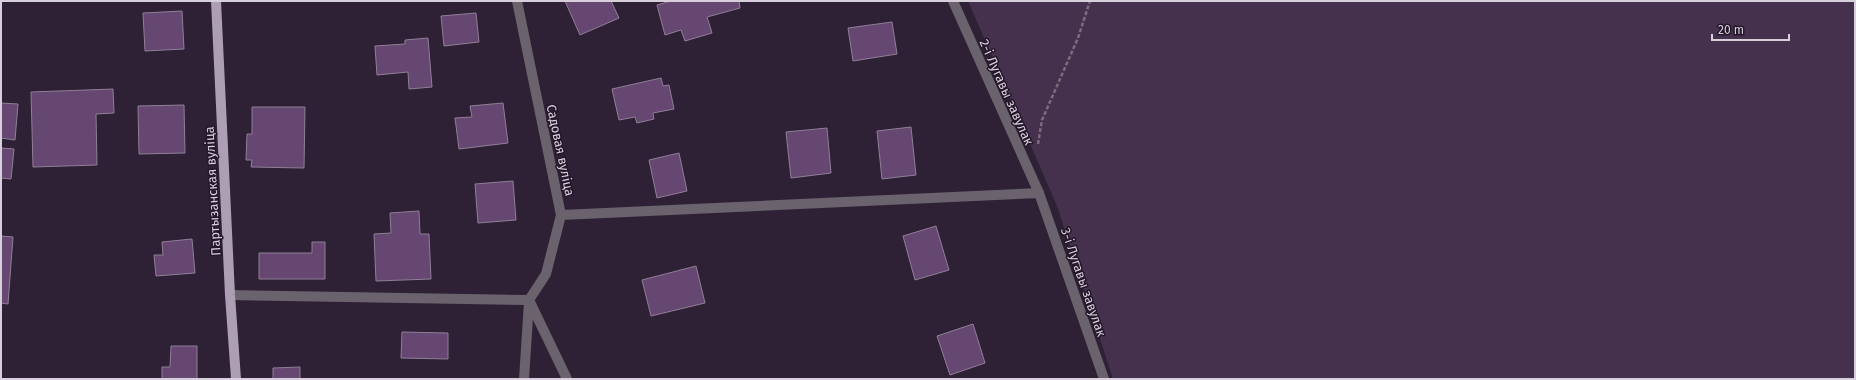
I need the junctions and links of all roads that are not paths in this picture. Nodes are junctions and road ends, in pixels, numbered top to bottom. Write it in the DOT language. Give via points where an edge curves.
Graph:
graph roads {
  1 [pos="216,1"];
  2 [pos="517,1"];
  3 [pos="953,1"];
  4 [pos="1039,193"];
  5 [pos="561,215"];
  6 [pos="230,295"];
  7 [pos="529,300"];
  8 [pos="236,379"];
  9 [pos="524,379"];
  10 [pos="567,379"];
  11 [pos="1104,379"];
  1 -- 6 [label="main road, Партызанская вуліца"];
  2 -- 5 [label="street, Садовая вуліца"];
  3 -- 4 [label="street, 2-і Лугавы завулак"];
  4 -- 5 [label="street"];
  4 -- 11 [label="street, 3-і Лугавы завулак"];
  5 -- 7 [label="street, Садовая вуліца" via="546,274"];
  6 -- 7 [label="street"];
  6 -- 8 [label="main road, Партызанская вуліца"];
  7 -- 9 [label="street"];
  7 -- 10 [label="street"];
}
